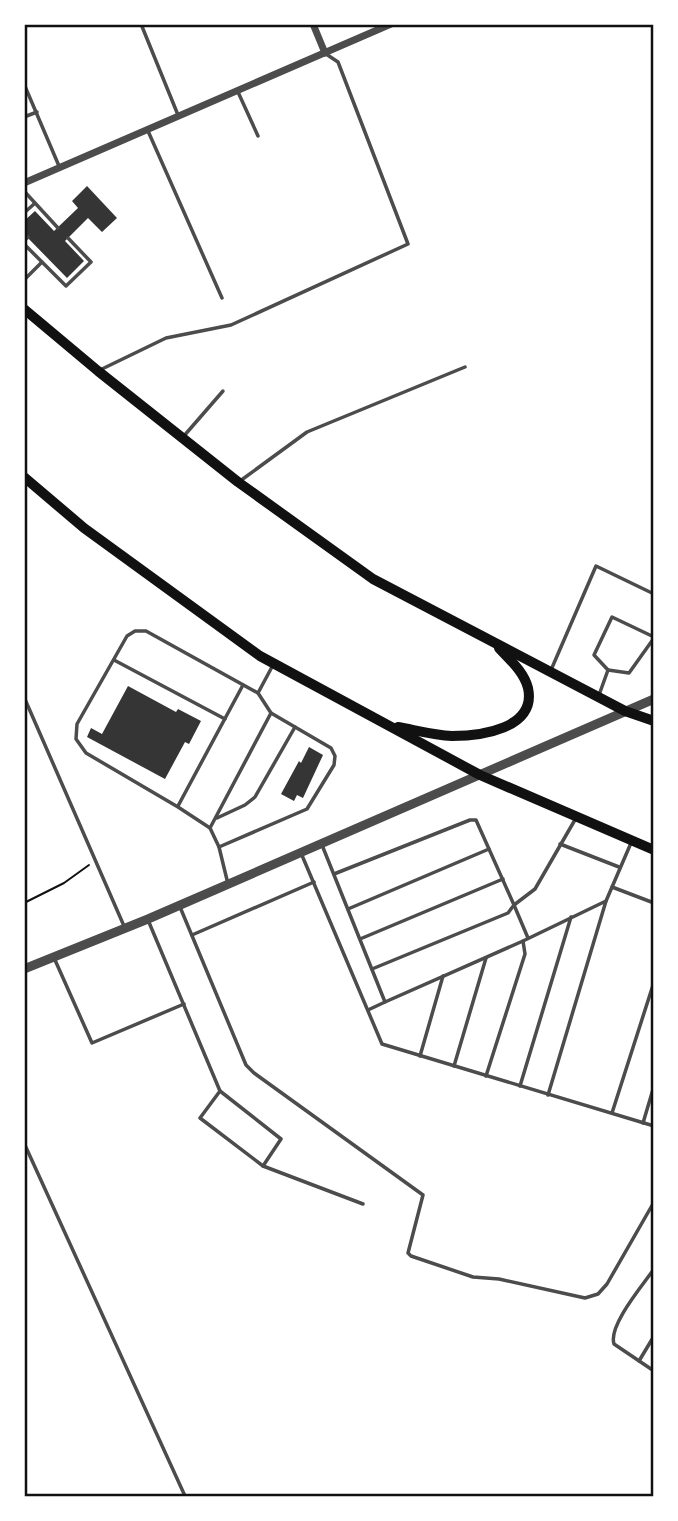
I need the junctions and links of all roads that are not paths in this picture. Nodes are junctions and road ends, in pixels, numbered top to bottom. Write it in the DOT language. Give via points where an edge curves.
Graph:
graph roads {
  1 [pos="141,24"];
  2 [pos="313,24"];
  3 [pos="391,24"];
  4 [pos="325,53"];
  5 [pos="24,84"];
  6 [pos="237,90"];
  7 [pos="37,112"];
  8 [pos="178,115"];
  9 [pos="24,117"];
  10 [pos="147,130"];
  11 [pos="258,136"];
  12 [pos="59,167"];
  13 [pos="24,183"];
  14 [pos="24,191"];
  15 [pos="34,204"];
  16 [pos="24,213"];
  17 [pos="56,228"];
  18 [pos="26,241"];
  19 [pos="68,241"];
  20 [pos="36,246"];
  21 [pos="32,251"];
  22 [pos="50,261"];
  23 [pos="44,264"];
  24 [pos="59,270"];
  25 [pos="55,274"];
  26 [pos="24,280"];
  27 [pos="222,298"];
  28 [pos="24,309"];
  29 [pos="465,368"];
  30 [pos="98,371"];
  31 [pos="223,391"];
  32 [pos="183,438"];
  33 [pos="24,477"];
  34 [pos="238,482"];
  35 [pos="653,594"];
  36 [pos="653,638"];
  37 [pos="494,642"];
  38 [pos="114,660"];
  39 [pos="274,663"];
  40 [pos="608,670"];
  41 [pos="550,672"];
  42 [pos="243,685"];
  43 [pos="258,693"];
  44 [pos="24,696"];
  45 [pos="598,697"];
  46 [pos="653,699"];
  47 [pos="625,711"];
  48 [pos="271,713"];
  49 [pos="225,719"];
  50 [pos="653,721"];
  51 [pos="388,725"];
  52 [pos="295,727"];
  53 [pos="480,775"];
  54 [pos="178,807"];
  55 [pos="215,818"];
  56 [pos="576,818"];
  57 [pos="210,828"];
  58 [pos="632,842"];
  59 [pos="321,844"];
  60 [pos="560,844"];
  61 [pos="219,847"];
  62 [pos="489,849"];
  63 [pos="653,850"];
  64 [pos="301,852"];
  65 [pos="619,867"];
  66 [pos="334,874"];
  67 [pos="503,879"];
  68 [pos="314,882"];
  69 [pos="228,884"];
  70 [pos="612,887"];
  71 [pos="606,901"];
  72 [pos="653,903"];
  73 [pos="180,905"];
  74 [pos="514,905"];
  75 [pos="348,909"];
  76 [pos="571,917"];
  77 [pos="148,919"];
  78 [pos="124,928"];
  79 [pos="192,935"];
  80 [pos="528,938"];
  81 [pos="360,939"];
  82 [pos="523,941"];
  83 [pos="486,957"];
  84 [pos="54,958"];
  85 [pos="24,969"];
  86 [pos="372,969"];
  87 [pos="443,976"];
  88 [pos="653,982"];
  89 [pos="385,1002"];
  90 [pos="184,1004"];
  91 [pos="368,1010"];
  92 [pos="420,1056"];
  93 [pos="454,1066"];
  94 [pos="486,1076"];
  95 [pos="520,1086"];
  96 [pos="653,1086"];
  97 [pos="220,1091"];
  98 [pos="548,1095"];
  99 [pos="612,1114"];
  100 [pos="643,1123"];
  101 [pos="653,1126"];
  102 [pos="24,1143"];
  103 [pos="263,1166"];
  104 [pos="653,1202"];
  105 [pos="363,1204"];
  106 [pos="653,1269"];
  107 [pos="653,1336"];
  108 [pos="639,1361"];
  109 [pos="653,1371"];
  110 [pos="184,1496"];
  1 -- 8 [label="lane"];
  2 -- 4 [label="street"];
  3 -- 4 [label="street"];
  4 -- 6 [label="street"];
  4 -- 30 [label="lane" via="338,62 408,244 231,325 166,338"];
  5 -- 7 [label="lane"];
  6 -- 8 [label="street"];
  6 -- 11 [label="lane"];
  7 -- 9 [label="lane"];
  7 -- 12 [label="lane"];
  8 -- 10 [label="street"];
  10 -- 12 [label="street"];
  10 -- 27 [label="lane"];
  12 -- 13 [label="street"];
  14 -- 15 [label="lane"];
  15 -- 16 [label="lane"];
  15 -- 17 [label="lane"];
  18 -- 21 [label="lane"];
  19 -- 25 [label="lane" via="91,262 66,286"];
  20 -- 21 [label="lane"];
  21 -- 23 [label="lane"];
  22 -- 23 [label="lane"];
  23 -- 25 [label="lane"];
  23 -- 26 [label="lane"];
  24 -- 25 [label="lane"];
  28 -- 30 [label="main road"];
  29 -- 34 [label="lane" via="307,432"];
  30 -- 32 [label="main road"];
  31 -- 32 [label="lane"];
  32 -- 34 [label="main road"];
  33 -- 39 [label="main road" via="84,528"];
  34 -- 37 [label="main road" via="373,579"];
  35 -- 41 [label="lane" via="596,566"];
  36 -- 40 [label="lane" via="629,673"];
  36 -- 40 [label="lane" via="612,617 594,655"];
  37 -- 41 [label="main road"];
  37 -- 51 [label="main road" via="520,670 528,688 528,702 508,727 450,736"];
  38 -- 42 [label="lane" via="127,636 146,631"];
  38 -- 49 [label="lane"];
  38 -- 54 [label="lane" via="78,724 76,738 86,753"];
  39 -- 43 [label="lane"];
  39 -- 51 [label="main road"];
  40 -- 45 [label="lane"];
  41 -- 45 [label="main road"];
  42 -- 43 [label="lane"];
  42 -- 49 [label="lane"];
  43 -- 48 [label="lane"];
  44 -- 78 [label="lane"];
  45 -- 47 [label="main road"];
  46 -- 47 [label="street"];
  47 -- 50 [label="main road"];
  47 -- 53 [label="street"];
  48 -- 52 [label="lane"];
  48 -- 55 [label="lane"];
  49 -- 54 [label="lane"];
  51 -- 53 [label="main road"];
  52 -- 55 [label="lane" via="255,797"];
  52 -- 61 [label="lane" via="331,748 335,756 307,809"];
  53 -- 56 [label="main road"];
  53 -- 59 [label="street"];
  54 -- 57 [label="lane"];
  55 -- 57 [label="lane"];
  56 -- 58 [label="main road"];
  56 -- 60 [label="lane"];
  57 -- 61 [label="lane"];
  58 -- 63 [label="main road"];
  58 -- 65 [label="lane"];
  59 -- 64 [label="street"];
  59 -- 66 [label="lane"];
  60 -- 65 [label="lane"];
  60 -- 74 [label="lane" via="535,889"];
  61 -- 69 [label="lane"];
  62 -- 66 [label="lane" via="476,820 470,820"];
  62 -- 67 [label="lane"];
  62 -- 75 [label="lane"];
  64 -- 68 [label="lane"];
  64 -- 69 [label="street"];
  65 -- 70 [label="lane"];
  66 -- 75 [label="lane"];
  67 -- 74 [label="lane"];
  67 -- 81 [label="lane"];
  68 -- 79 [label="lane"];
  68 -- 91 [label="lane"];
  69 -- 73 [label="street"];
  70 -- 71 [label="lane"];
  70 -- 72 [label="lane"];
  71 -- 76 [label="lane"];
  71 -- 98 [label="lane"];
  73 -- 77 [label="street"];
  73 -- 79 [label="lane"];
  74 -- 80 [label="lane"];
  74 -- 86 [label="lane" via="508,913"];
  75 -- 81 [label="lane"];
  76 -- 80 [label="lane"];
  76 -- 95 [label="lane"];
  77 -- 78 [label="street"];
  77 -- 90 [label="lane"];
  78 -- 84 [label="street"];
  79 -- 104 [label="lane" via="246,1065 423,1195 408,1253 411,1256 473,1277 585,1298 598,1294 607,1284"];
  80 -- 82 [label="lane"];
  81 -- 86 [label="lane"];
  82 -- 83 [label="lane"];
  82 -- 94 [label="lane" via="525,954"];
  83 -- 87 [label="lane"];
  83 -- 93 [label="lane"];
  84 -- 85 [label="street"];
  84 -- 90 [label="lane" via="92,1043"];
  86 -- 89 [label="lane"];
  87 -- 89 [label="lane"];
  87 -- 92 [label="lane"];
  88 -- 99 [label="lane"];
  89 -- 91 [label="lane"];
  90 -- 97 [label="lane"];
  91 -- 92 [label="lane" via="382,1044"];
  92 -- 93 [label="lane"];
  93 -- 94 [label="lane"];
  94 -- 95 [label="lane"];
  95 -- 98 [label="lane"];
  96 -- 100 [label="lane"];
  97 -- 103 [label="lane" via="281,1139"];
  97 -- 103 [label="lane" via="200,1118"];
  98 -- 99 [label="lane"];
  99 -- 100 [label="lane"];
  100 -- 101 [label="lane"];
  102 -- 110 [label="lane"];
  103 -- 105 [label="lane"];
  106 -- 108 [label="lane" via="612,1338"];
  107 -- 108 [label="lane"];
  108 -- 109 [label="lane"];
}
